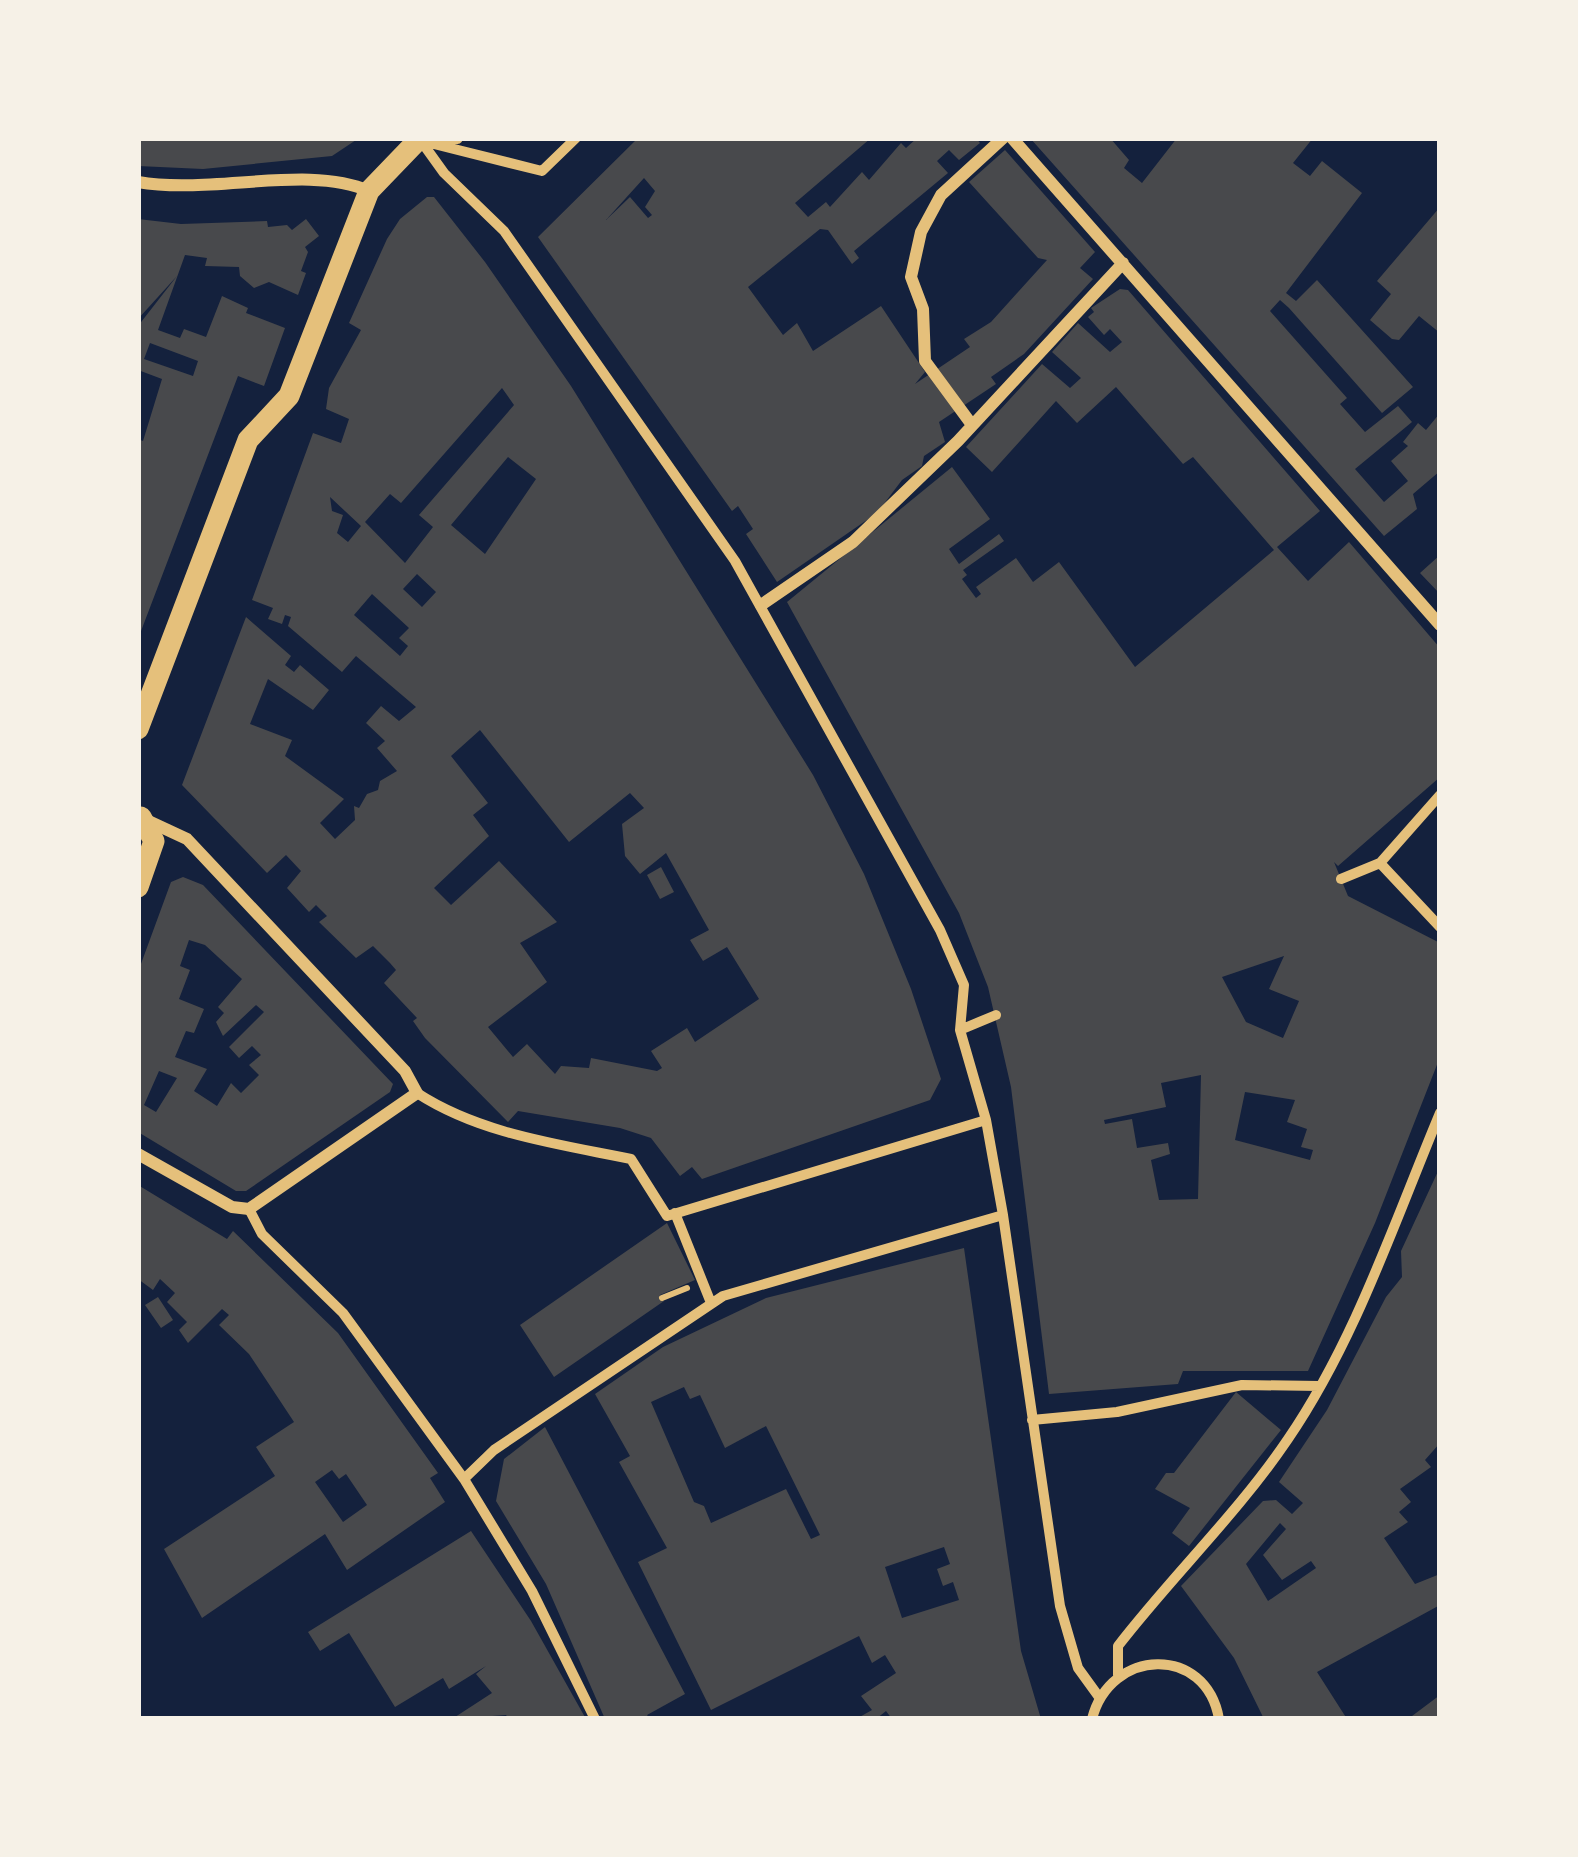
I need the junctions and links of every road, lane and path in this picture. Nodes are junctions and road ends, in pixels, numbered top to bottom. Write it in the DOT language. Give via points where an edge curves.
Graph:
graph roads {
  1 [pos="457,138"];
  2 [pos="576,138"];
  3 [pos="1003,138"];
  4 [pos="1012,138"];
  5 [pos="421,139"];
  6 [pos="138,182"];
  7 [pos="369,191"];
  8 [pos="1123,263"];
  9 [pos="972,425"];
  10 [pos="761,605"];
  11 [pos="1440,625"];
  12 [pos="138,729"];
  13 [pos="1440,795"];
  14 [pos="139,816"];
  15 [pos="1381,863"];
  16 [pos="1341,879"];
  17 [pos="138,887"];
  18 [pos="1440,927"];
  19 [pos="996,1015"];
  20 [pos="959,1030"];
  21 [pos="417,1093"];
  22 [pos="1440,1114"];
  23 [pos="986,1120"];
  24 [pos="138,1154"];
  25 [pos="249,1209"];
  26 [pos="675,1214"];
  27 [pos="1003,1215"];
  28 [pos="685,1289"];
  29 [pos="662,1298"];
  30 [pos="711,1303"];
  31 [pos="1319,1386"];
  32 [pos="1032,1420"];
  33 [pos="464,1479"];
  34 [pos="1118,1675"];
  35 [pos="1099,1697"];
  36 [pos="595,1719"];
  37 [pos="1092,1719"];
  38 [pos="1219,1719"];
  1 -- 5 [label="street"];
  2 -- 5 [label="street" via="542,171"];
  3 -- 9 [label="street" via="941,195 921,232 911,277 923,309 926,361"];
  4 -- 8 [label="street"];
  5 -- 7 [label="street"];
  5 -- 10 [label="street" via="504,231"];
  6 -- 7 [label="street" via="219,188 326,179"];
  7 -- 12 [label="street" via="289,396 248,440"];
  8 -- 9 [label="street"];
  8 -- 11 [label="street"];
  9 -- 10 [label="street" via="853,542"];
  10 -- 20 [label="street" via="940,930 964,985"];
  13 -- 15 [label="street"];
  14 -- 17 [label="street" via="154,841"];
  14 -- 21 [label="street" via="187,839"];
  15 -- 16 [label="street"];
  15 -- 18 [label="street"];
  19 -- 20 [label="street"];
  20 -- 23 [label="street"];
  21 -- 25 [label="street"];
  21 -- 26 [label="street" via="514,1135 631,1159 667,1216"];
  22 -- 31 [label="street"];
  23 -- 26 [label="street"];
  23 -- 27 [label="street"];
  24 -- 25 [label="street"];
  25 -- 33 [label="street" via="262,1234 343,1313"];
  26 -- 30 [label="street"];
  27 -- 30 [label="street"];
  27 -- 32 [label="street"];
  28 -- 29 [label="path"];
  30 -- 33 [label="street" via="494,1450"];
  31 -- 32 [label="street" via="1242,1384 1117,1412"];
  31 -- 34 [label="street" via="1275,1456 1118,1646"];
  32 -- 35 [label="street" via="1060,1606 1078,1668"];
  33 -- 36 [label="street" via="532,1591"];
  34 -- 35 [label="street"];
  34 -- 38 [label="street" via="1173,1665 1207,1689"];
  35 -- 37 [label="street"];
}
